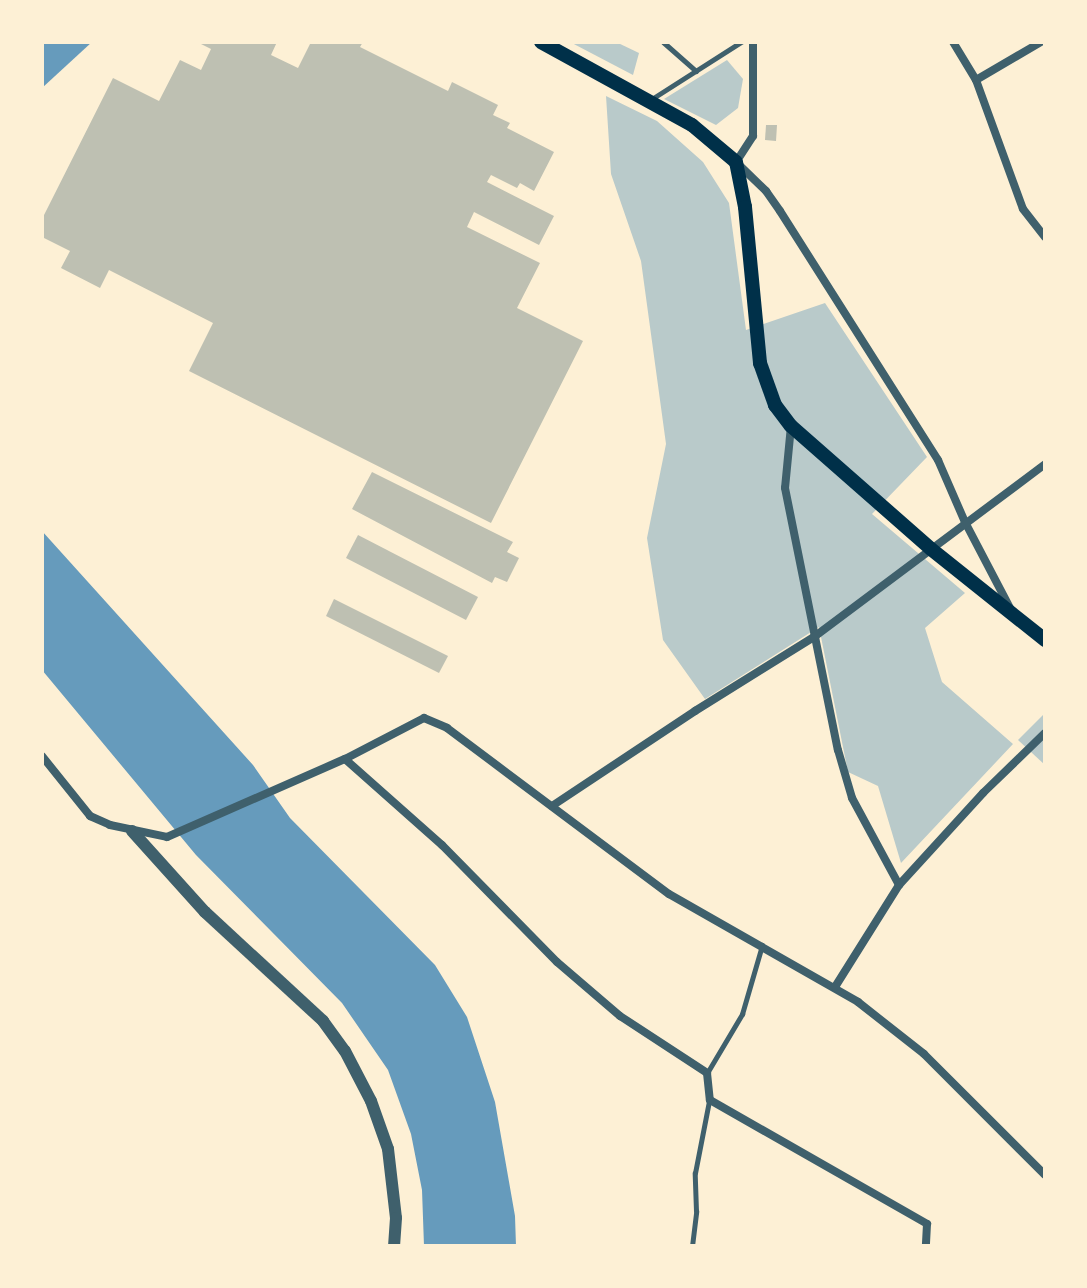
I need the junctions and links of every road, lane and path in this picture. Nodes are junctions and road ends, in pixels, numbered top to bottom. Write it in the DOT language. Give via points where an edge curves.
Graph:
graph roads {
  1 [pos="541,42"];
  2 [pos="663,42"];
  3 [pos="741,42"];
  4 [pos="753,42"];
  5 [pos="953,42"];
  6 [pos="1039,43"];
  7 [pos="1045,53"];
  8 [pos="696,71"];
  9 [pos="976,80"];
  10 [pos="649,100"];
  11 [pos="736,162"];
  12 [pos="1045,237"];
  13 [pos="791,426"];
  14 [pos="1045,464"];
  15 [pos="965,522"];
  16 [pos="931,549"];
  17 [pos="1012,612"];
  18 [pos="814,637"];
  19 [pos="1045,640"];
  20 [pos="1045,733"];
  21 [pos="42,756"];
  22 [pos="345,759"];
  23 [pos="48,768"];
  24 [pos="42,778"];
  25 [pos="552,806"];
  26 [pos="132,831"];
  27 [pos="899,885"];
  28 [pos="763,944"];
  29 [pos="835,987"];
  30 [pos="707,1073"];
  31 [pos="710,1100"];
  32 [pos="1045,1175"];
  33 [pos="394,1246"];
  34 [pos="692,1246"];
  35 [pos="926,1246"];
  1 -- 10 [label="main road"];
  2 -- 8 [label="lane"];
  3 -- 8 [label="lane"];
  4 -- 11 [label="street" via="753,136"];
  5 -- 9 [label="street"];
  6 -- 7 [label="street"];
  6 -- 9 [label="street"];
  8 -- 10 [label="lane"];
  9 -- 12 [label="street" via="1023,209"];
  10 -- 11 [label="main road" via="692,125"];
  11 -- 13 [label="main road" via="760,363 775,405"];
  11 -- 15 [label="street" via="780,211 938,460"];
  13 -- 16 [label="main road"];
  13 -- 18 [label="street" via="785,488"];
  14 -- 15 [label="street"];
  15 -- 16 [label="street"];
  15 -- 17 [label="street"];
  16 -- 17 [label="main road"];
  16 -- 18 [label="street"];
  17 -- 19 [label="main road"];
  18 -- 25 [label="street"];
  18 -- 27 [label="street" via="852,798"];
  20 -- 27 [label="street"];
  21 -- 23 [label="street"];
  22 -- 25 [label="street" via="424,718 447,728"];
  22 -- 26 [label="street" via="167,837"];
  22 -- 30 [label="street" via="442,845 557,962 620,1016"];
  23 -- 24 [label="street"];
  23 -- 26 [label="street" via="90,816"];
  25 -- 28 [label="street" via="669,894"];
  26 -- 33 [label="street" via="205,912 323,1021 351,1060 388,1149"];
  27 -- 29 [label="street"];
  28 -- 29 [label="street"];
  28 -- 30 [label="lane" via="742,1014"];
  29 -- 32 [label="street" via="924,1054"];
  30 -- 31 [label="street"];
  31 -- 34 [label="lane" via="695,1173"];
  31 -- 35 [label="street" via="927,1224"];
}
